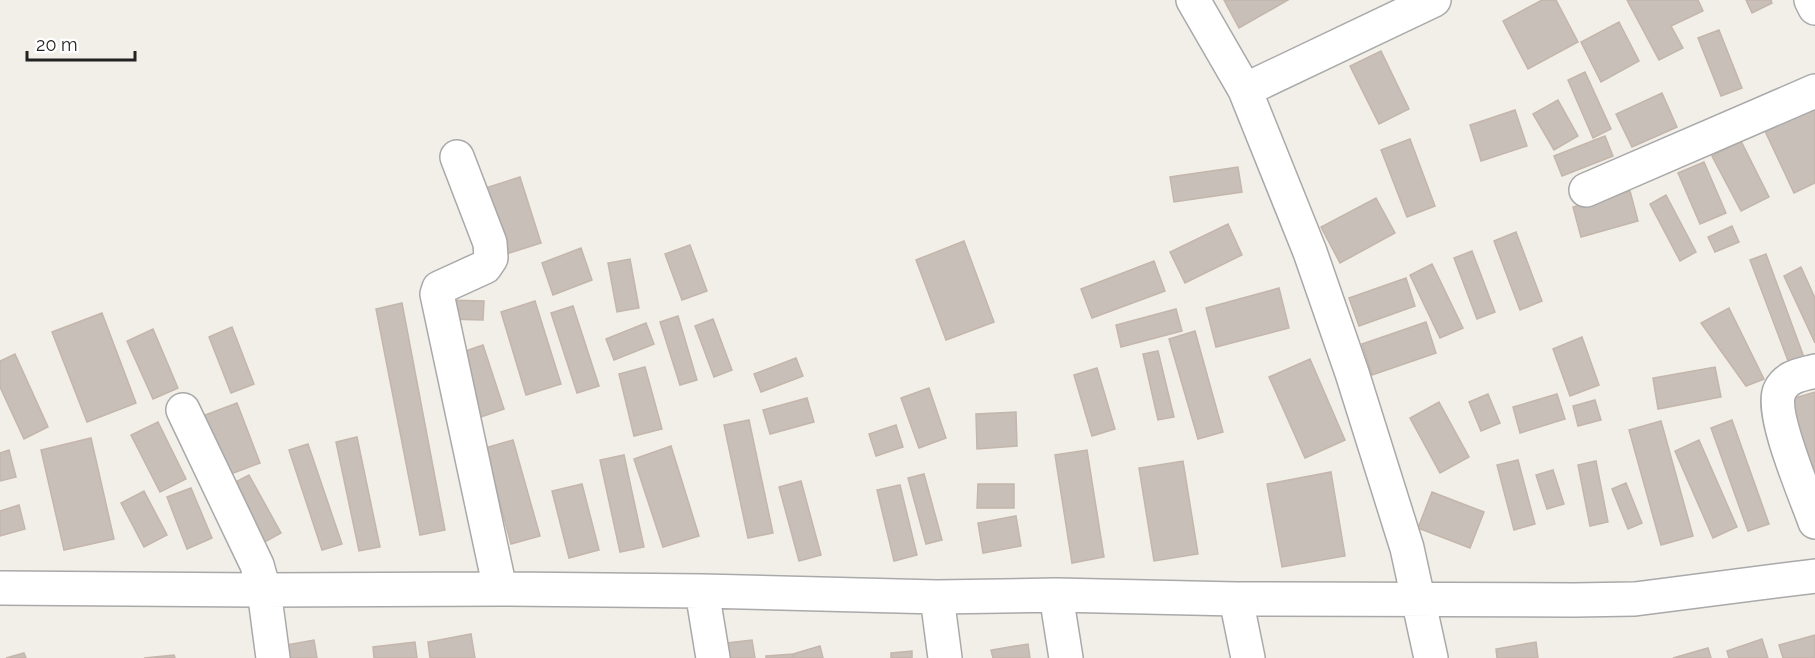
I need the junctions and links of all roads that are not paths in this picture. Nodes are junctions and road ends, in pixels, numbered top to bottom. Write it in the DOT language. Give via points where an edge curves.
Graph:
graph roads {
  1 [pos="1192,0"];
  2 [pos="1434,0"];
  3 [pos="1811,0"];
  4 [pos="1815,8"];
  5 [pos="1245,90"];
  6 [pos="1815,91"];
  7 [pos="457,157"];
  8 [pos="1586,190"];
  9 [pos="1815,371"];
  10 [pos="183,410"];
  11 [pos="1815,522"];
  12 [pos="1815,576"];
  13 [pos="1,582"];
  14 [pos="500,589"];
  15 [pos="264,590"];
  16 [pos="702,591"];
  17 [pos="1056,595"];
  18 [pos="937,597"];
  19 [pos="1236,599"];
  20 [pos="1418,599"];
  21 [pos="273,658"];
  22 [pos="713,658"];
  23 [pos="945,658"];
  24 [pos="1066,658"];
  25 [pos="1248,658"];
  26 [pos="1431,658"];
  1 -- 5 [label="street"];
  2 -- 5 [label="street"];
  3 -- 4 [label="street"];
  5 -- 20 [label="street" via="1310,252 1352,373 1407,548"];
  6 -- 8 [label="street"];
  7 -- 14 [label="street" via="490,243 491,258 485,267 440,288 437,294"];
  9 -- 11 [label="street" via="1793,377 1784,385 1777,405"];
  10 -- 15 [label="street" via="253,555"];
  12 -- 20 [label="street" via="1635,599"];
  13 -- 15 [label="street"];
  14 -- 15 [label="street"];
  14 -- 16 [label="street"];
  15 -- 21 [label="street"];
  16 -- 18 [label="street"];
  16 -- 22 [label="street"];
  17 -- 18 [label="street"];
  17 -- 19 [label="street"];
  17 -- 24 [label="street"];
  18 -- 23 [label="street"];
  19 -- 20 [label="street"];
  19 -- 25 [label="street"];
  20 -- 26 [label="street"];
}
